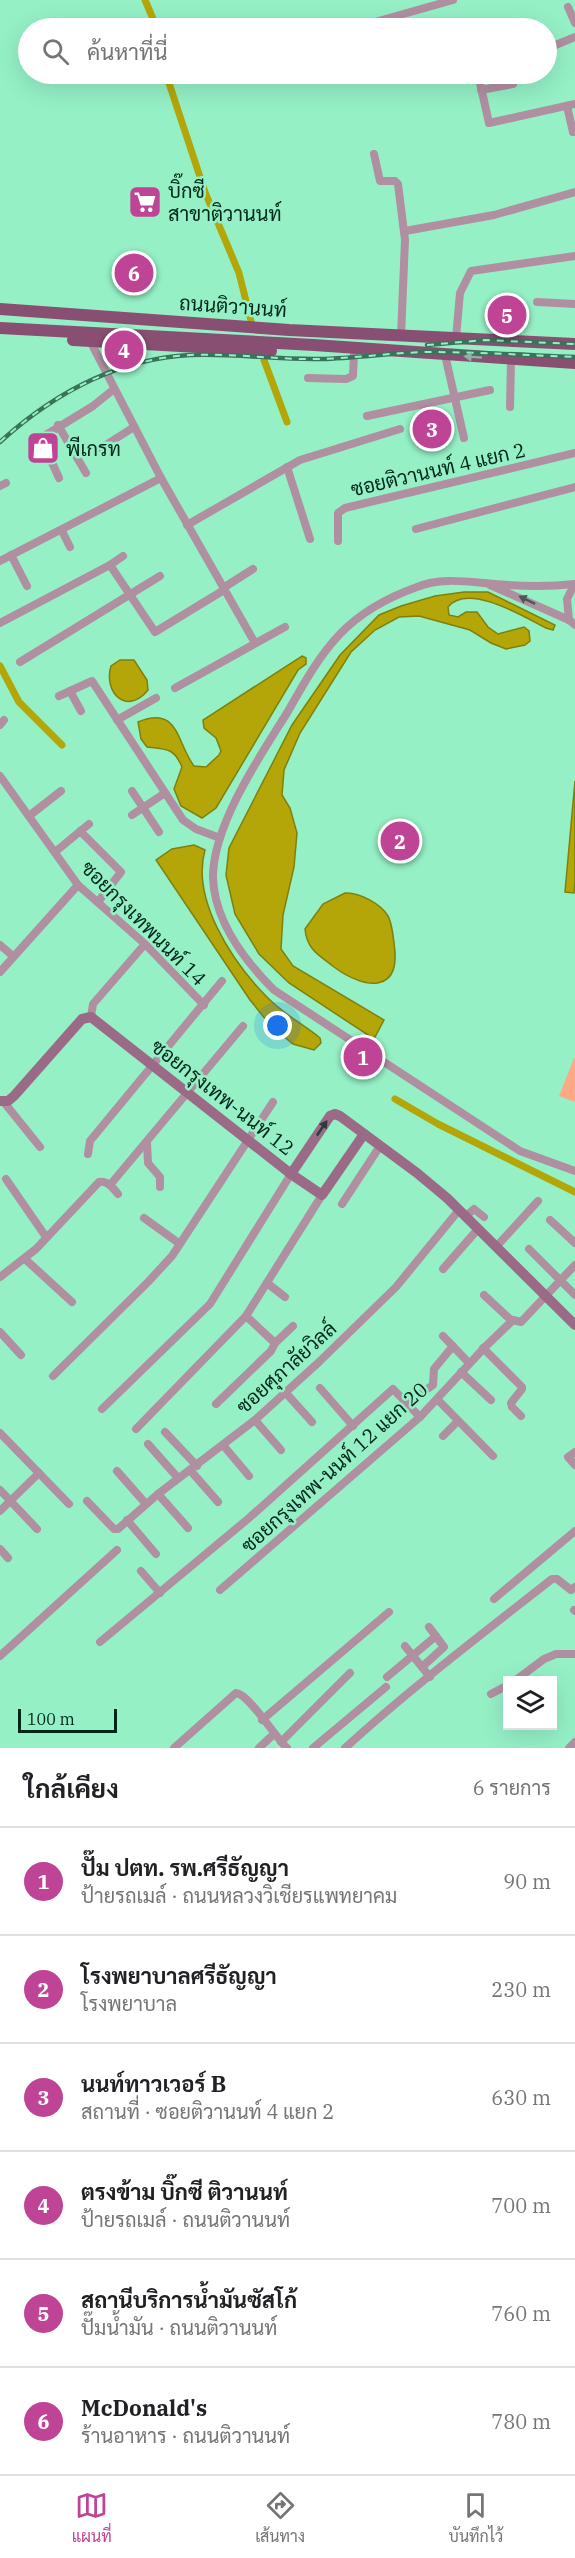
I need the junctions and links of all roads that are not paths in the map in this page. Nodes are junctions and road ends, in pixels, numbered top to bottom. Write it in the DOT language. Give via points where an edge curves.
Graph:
graph roads {
  1 [pos="453,0"];
  2 [pos="568,7"];
  3 [pos="393,18"];
  4 [pos="575,23"];
  5 [pos="575,37"];
  6 [pos="557,44"];
  7 [pos="480,84"];
  8 [pos="513,84"];
  9 [pos="481,90"];
  10 [pos="571,105"];
  11 [pos="573,132"];
  12 [pos="374,154"];
  13 [pos="575,192"];
  14 [pos="405,231"];
  15 [pos="575,256"];
  16 [pos="537,302"];
  17 [pos="575,304"];
  18 [pos="1,312"];
  19 [pos="0,328"];
  20 [pos="0,333"];
  21 [pos="177,333"];
  22 [pos="396,335"];
  23 [pos="456,338"];
  24 [pos="90,341"];
  25 [pos="575,344"];
  26 [pos="374,350"];
  27 [pos="354,353"];
  28 [pos="445,355"];
  29 [pos="511,359"];
  30 [pos="575,363"];
  31 [pos="308,378"];
  32 [pos="114,389"];
  33 [pos="490,390"];
  34 [pos="454,398"];
  35 [pos="510,407"];
  36 [pos="367,416"];
  37 [pos="58,425"];
  38 [pos="134,427"];
  39 [pos="400,429"];
  40 [pos="464,438"];
  41 [pos="101,448"];
  42 [pos="575,453"];
  43 [pos="287,467"];
  44 [pos="86,473"];
  45 [pos="59,478"];
  46 [pos="161,478"];
  47 [pos="575,487"];
  48 [pos="187,525"];
  49 [pos="416,529"];
  50 [pos="62,531"];
  51 [pos="310,539"];
  52 [pos="338,541"];
  53 [pos="70,547"];
  54 [pos="11,555"];
  55 [pos="123,556"];
  56 [pos="0,561"];
  57 [pos="110,565"];
  58 [pos="253,569"];
  59 [pos="160,576"];
  60 [pos="485,583"];
  61 [pos="575,585"];
  62 [pos="27,586"];
  63 [pos="224,589"];
  64 [pos="130,595"];
  65 [pos="572,622"];
  66 [pos="0,623"];
  67 [pos="285,627"];
  68 [pos="255,643"];
  69 [pos="20,662"];
  70 [pos="175,688"];
  71 [pos="70,691"];
  72 [pos="59,696"];
  73 [pos="156,698"];
  74 [pos="81,711"];
  75 [pos="117,720"];
  76 [pos="0,776"];
  77 [pos="61,791"];
  78 [pos="132,791"];
  79 [pos="165,793"];
  80 [pos="143,807"];
  81 [pos="132,815"];
  82 [pos="29,816"];
  83 [pos="89,824"];
  84 [pos="80,831"];
  85 [pos="159,832"];
  86 [pos="220,838"];
  87 [pos="55,852"];
  88 [pos="78,885"];
  89 [pos="98,902"];
  90 [pos="145,944"];
  91 [pos="0,945"];
  92 [pos="13,956"];
  93 [pos="0,972"];
  94 [pos="222,981"];
  95 [pos="204,1005"];
  96 [pos="91,1017"];
  97 [pos="243,1026"];
  98 [pos="152,1065"];
  99 [pos="188,1093"];
  100 [pos="2,1101"];
  101 [pos="273,1102"];
  102 [pos="364,1134"];
  103 [pos="248,1140"];
  104 [pos="147,1143"];
  105 [pos="380,1146"];
  106 [pos="40,1147"];
  107 [pos="88,1154"];
  108 [pos="575,1171"];
  109 [pos="291,1174"];
  110 [pos="6,1179"];
  111 [pos="110,1185"];
  112 [pos="160,1187"];
  113 [pos="118,1194"];
  114 [pos="322,1195"];
  115 [pos="538,1202"];
  116 [pos="342,1204"];
  117 [pos="462,1213"];
  118 [pos="484,1217"];
  119 [pos="144,1218"];
  120 [pos="550,1221"];
  121 [pos="478,1229"];
  122 [pos="46,1237"];
  123 [pos="575,1243"];
  124 [pos="180,1244"];
  125 [pos="496,1247"];
  126 [pos="529,1249"];
  127 [pos="25,1259"];
  128 [pos="575,1265"];
  129 [pos="443,1269"];
  130 [pos="0,1277"];
  131 [pos="561,1280"];
  132 [pos="267,1283"];
  133 [pos="484,1295"];
  134 [pos="575,1295"];
  135 [pos="545,1296"];
  136 [pos="285,1297"];
  137 [pos="72,1302"];
  138 [pos="246,1316"];
  139 [pos="512,1321"];
  140 [pos="575,1325"];
  141 [pos="293,1326"];
  142 [pos="0,1332"];
  143 [pos="442,1336"];
  144 [pos="275,1343"];
  145 [pos="453,1346"];
  146 [pos="483,1348"];
  147 [pos="21,1355"];
  148 [pos="469,1364"];
  149 [pos="461,1372"];
  150 [pos="53,1376"];
  151 [pos="320,1388"];
  152 [pos="285,1392"];
  153 [pos="420,1394"];
  154 [pos="437,1399"];
  155 [pos="491,1400"];
  156 [pos="216,1404"];
  157 [pos="102,1408"];
  158 [pos="521,1416"];
  159 [pos="420,1417"];
  160 [pos="255,1420"];
  161 [pos="458,1420"];
  162 [pos="312,1422"];
  163 [pos="353,1426"];
  164 [pos="136,1429"];
  165 [pos="165,1432"];
  166 [pos="0,1434"];
  167 [pos="443,1436"];
  168 [pos="148,1444"];
  169 [pos="223,1445"];
  170 [pos="281,1450"];
  171 [pos="575,1452"];
  172 [pos="493,1455"];
  173 [pos="575,1465"];
  174 [pos="194,1468"];
  175 [pos="117,1471"];
  176 [pos="39,1473"];
  177 [pos="249,1476"];
  178 [pos="178,1478"];
  179 [pos="0,1490"];
  180 [pos="158,1494"];
  181 [pos="10,1501"];
  182 [pos="87,1501"];
  183 [pos="218,1502"];
  184 [pos="69,1504"];
  185 [pos="146,1504"];
  186 [pos="0,1511"];
  187 [pos="127,1520"];
  188 [pos="188,1528"];
  189 [pos="37,1529"];
  190 [pos="574,1534"];
  191 [pos="0,1549"];
  192 [pos="117,1550"];
  193 [pos="156,1554"];
  194 [pos="8,1558"];
  195 [pos="141,1571"];
  196 [pos="575,1587"];
  197 [pos="220,1590"];
  198 [pos="160,1593"];
  199 [pos="494,1599"];
  200 [pos="389,1612"];
  201 [pos="429,1627"];
  202 [pos="436,1636"];
  203 [pos="100,1642"];
  204 [pos="405,1646"];
  205 [pos="575,1654"];
  206 [pos="0,1656"];
  207 [pos="412,1656"];
  208 [pos="422,1667"];
  209 [pos="350,1673"];
  210 [pos="521,1676"];
  211 [pos="387,1677"];
  212 [pos="430,1677"];
  213 [pos="386,1687"];
  214 [pos="503,1687"];
  215 [pos="491,1694"];
  216 [pos="262,1720"];
  217 [pos="274,1734"];
  218 [pos="575,1742"];
  219 [pos="284,1745"];
  220 [pos="174,1748"];
  221 [pos="259,1748"];
  222 [pos="313,1748"];
  223 [pos="345,1748"];
  224 [pos="569,1748"];
  1 -- 3 [label="street"];
  2 -- 4 [label="street"];
  5 -- 6 [label="street"];
  7 -- 9 [label="street"];
  8 -- 9 [label="street"];
  9 -- 10 [label="street" via="491,123"];
  10 -- 11 [label="street"];
  12 -- 14 [label="street" via="380,181 398,184"];
  13 -- 14 [label="street" via="494,215"];
  14 -- 22 [label="street"];
  15 -- 23 [label="street" via="471,271 460,293"];
  16 -- 17 [label="street"];
  18 -- 21 [label="main road, ถนนติวานนท์"];
  18 -- 22 [label="main road, ถนนติวานนท์"];
  19 -- 21 [label="main road, ถนนติวานนท์"];
  20 -- 24 [label="main road, ถนนติวานนท์"];
  21 -- 22 [label="main road, ถนนติวานนท์" via="324,338"];
  21 -- 26 [label="main road, ถนนติวานนท์"];
  22 -- 23 [label="main road, ถนนติวานนท์"];
  23 -- 25 [label="main road, ถนนติวานนท์"];
  24 -- 27 [label="main road, ถนนติวานนท์"];
  24 -- 32 [label="street"];
  26 -- 27 [label="main road, ถนนติวานนท์"];
  26 -- 28 [label="main road, ถนนติวานนท์"];
  27 -- 31 [label="street" via="353,376"];
  29 -- 28 [label="main road, ถนนติวานนท์, one-way"];
  28 -- 34 [label="street"];
  29 -- 30 [label="main road, ถนนติวานนท์"];
  29 -- 35 [label="street"];
  32 -- 37 [label="street"];
  32 -- 38 [label="street"];
  33 -- 34 [label="street"];
  34 -- 36 [label="street"];
  34 -- 40 [label="street"];
  37 -- 44 [label="street"];
  37 -- 45 [label="street" via="40,438"];
  38 -- 41 [label="street"];
  38 -- 46 [label="street"];
  39 -- 43 [label="street"];
  42 -- 52 [label="street, ซอยติวานนท์ 4 แยก 2" via="345,508 338,513"];
  43 -- 48 [label="street"];
  43 -- 51 [label="street"];
  46 -- 48 [label="street"];
  46 -- 50 [label="street"];
  47 -- 49 [label="street"];
  48 -- 63 [label="street"];
  50 -- 53 [label="street"];
  50 -- 54 [label="street"];
  54 -- 56 [label="street"];
  54 -- 62 [label="street"];
  55 -- 57 [label="street"];
  57 -- 64 [label="street"];
  57 -- 66 [label="street"];
  58 -- 63 [label="street"];
  59 -- 64 [label="street"];
  60 -- 61 [label="street"];
  65 -- 60 [label="street, one-way"];
  60 -- 86 [label="street" via="420,585 377,605 342,632 321,656 240,792"];
  61 -- 65 [label="street" via="567,598"];
  63 -- 64 [label="street" via="154,632"];
  63 -- 68 [label="street"];
  64 -- 69 [label="street"];
  67 -- 68 [label="street"];
  68 -- 70 [label="street"];
  71 -- 72 [label="street"];
  71 -- 74 [label="street"];
  71 -- 75 [label="street" via="92,681"];
  73 -- 75 [label="street"];
  75 -- 79 [label="street"];
  76 -- 82 [label="street, ซอยกรุงเทพนนท์ 14"];
  77 -- 82 [label="street"];
  78 -- 80 [label="street"];
  79 -- 80 [label="street"];
  79 -- 86 [label="street" via="183,820"];
  80 -- 81 [label="street"];
  80 -- 85 [label="street"];
  82 -- 87 [label="street, ซอยกรุงเทพนนท์ 14"];
  83 -- 84 [label="street"];
  84 -- 87 [label="street"];
  84 -- 89 [label="street" via="121,873"];
  86 -- 108 [label="street" via="214,858 216,898 243,954 274,990 520,1151"];
  87 -- 88 [label="street, ซอยกรุงเทพนนท์ 14"];
  88 -- 89 [label="street, ซอยกรุงเทพนนท์ 14"];
  88 -- 92 [label="street"];
  89 -- 90 [label="street, ซอยกรุงเทพนนท์ 14"];
  90 -- 95 [label="street, ซอยกรุงเทพนนท์ 14"];
  90 -- 96 [label="street" via="93,1005"];
  91 -- 92 [label="street"];
  92 -- 93 [label="street"];
  94 -- 95 [label="street"];
  95 -- 98 [label="street"];
  96 -- 98 [label="street, ซอยกรุงเทพ-นนท์ 12"];
  96 -- 100 [label="street" via="82,1019 14,1096"];
  97 -- 99 [label="street"];
  98 -- 99 [label="street, ซอยกรุงเทพ-นนท์ 12"];
  98 -- 107 [label="street" via="90,1141"];
  99 -- 103 [label="street, ซอยกรุงเทพ-นนท์ 12"];
  99 -- 104 [label="street"];
  100 -- 106 [label="street"];
  101 -- 103 [label="street"];
  102 -- 105 [label="street, ซอยกรุงเทพ-นนท์ 12"];
  109 -- 102 [label="street, ซอยกรุงเทพ-นนท์ 12, one-way" via="330,1116 340,1116"];
  102 -- 114 [label="street"];
  103 -- 109 [label="street, ซอยกรุงเทพ-นนท์ 12"];
  103 -- 124 [label="street"];
  104 -- 111 [label="street"];
  104 -- 112 [label="street" via="148,1163 160,1177"];
  105 -- 116 [label="street"];
  105 -- 117 [label="street, ซอยกรุงเทพ-นนท์ 12"];
  109 -- 114 [label="street"];
  109 -- 157 [label="street" via="210,1304"];
  110 -- 122 [label="street"];
  111 -- 113 [label="street"];
  111 -- 122 [label="street" via="99,1182"];
  114 -- 132 [label="street"];
  115 -- 125 [label="street"];
  117 -- 118 [label="street" via="474,1209"];
  117 -- 121 [label="street, ซอยกรุงเทพ-นนท์ 12"];
  117 -- 152 [label="street, ซอยศุภาลัยวิลล์" via="396,1287"];
  119 -- 124 [label="street"];
  120 -- 123 [label="street"];
  121 -- 125 [label="street, ซอยกรุงเทพ-นนท์ 12"];
  121 -- 129 [label="street"];
  122 -- 127 [label="street"];
  124 -- 150 [label="street" via="148,1282"];
  125 -- 135 [label="street, ซอยกรุงเทพ-นนท์ 12"];
  126 -- 131 [label="street"];
  127 -- 130 [label="street"];
  127 -- 137 [label="street"];
  128 -- 131 [label="street"];
  131 -- 134 [label="street"];
  131 -- 135 [label="street"];
  132 -- 136 [label="street"];
  132 -- 138 [label="street"];
  133 -- 139 [label="street"];
  135 -- 139 [label="street, ซอยกรุงเทพ-นนท์ 12 แยก 20" via="521,1322"];
  135 -- 140 [label="street, ซอยกรุงเทพ-นนท์ 12"];
  138 -- 144 [label="street"];
  138 -- 164 [label="street"];
  139 -- 146 [label="street, ซอยกรุงเทพ-นนท์ 12 แยก 20"];
  141 -- 144 [label="street"];
  142 -- 147 [label="street"];
  143 -- 145 [label="street"];
  144 -- 156 [label="street"];
  145 -- 148 [label="street"];
  145 -- 153 [label="street" via="434,1369 433,1384"];
  146 -- 148 [label="street, ซอยกรุงเทพ-นนท์ 12 แยก 20"];
  146 -- 158 [label="street" via="522,1387 511,1403"];
  148 -- 149 [label="street, ซอยกรุงเทพ-นนท์ 12 แยก 20"];
  149 -- 154 [label="street, ซอยกรุงเทพ-นนท์ 12 แยก 20"];
  149 -- 155 [label="street"];
  151 -- 163 [label="street"];
  152 -- 160 [label="street, ซอยศุภาลัยวิลล์"];
  152 -- 162 [label="street"];
  154 -- 159 [label="street, ซอยกรุงเทพ-นนท์ 12 แยก 20"];
  154 -- 161 [label="street"];
  159 -- 163 [label="street" via="393,1389"];
  159 -- 197 [label="street, ซอยกรุงเทพ-นนท์ 12 แยก 20"];
  160 -- 169 [label="street, ซอยศุภาลัยวิลล์"];
  160 -- 170 [label="street"];
  161 -- 167 [label="street"];
  161 -- 172 [label="street"];
  163 -- 198 [label="street"];
  165 -- 174 [label="street"];
  166 -- 176 [label="street"];
  168 -- 178 [label="street"];
  169 -- 174 [label="street, ซอยศุภาลัยวิลล์"];
  169 -- 177 [label="street"];
  171 -- 173 [label="street" via="568,1457"];
  174 -- 178 [label="street, ซอยศุภาลัยวิลล์"];
  174 -- 183 [label="street"];
  175 -- 185 [label="street"];
  176 -- 181 [label="street"];
  176 -- 184 [label="street"];
  178 -- 180 [label="street, ซอยศุภาลัยวิลล์"];
  179 -- 181 [label="street"];
  180 -- 185 [label="street, ซอยศุภาลัยวิลล์"];
  180 -- 188 [label="street"];
  181 -- 186 [label="street"];
  181 -- 189 [label="street"];
  182 -- 187 [label="street, ซอยศุภาลัยวิลล์" via="114,1529"];
  185 -- 187 [label="street, ซอยศุภาลัยวิลล์"];
  187 -- 193 [label="street"];
  190 -- 199 [label="street"];
  191 -- 194 [label="street"];
  192 -- 206 [label="street"];
  195 -- 198 [label="street"];
  196 -- 212 [label="street" via="567,1589 552,1579"];
  198 -- 203 [label="street"];
  200 -- 216 [label="street"];
  201 -- 202 [label="street"];
  202 -- 207 [label="street"];
  202 -- 208 [label="street" via="444,1648"];
  204 -- 207 [label="street"];
  205 -- 210 [label="street" via="556,1654"];
  207 -- 208 [label="street"];
  207 -- 211 [label="street"];
  208 -- 212 [label="street"];
  209 -- 219 [label="street"];
  212 -- 223 [label="street"];
  213 -- 222 [label="street"];
  214 -- 215 [label="street"];
  216 -- 217 [label="street"];
  216 -- 220 [label="street" via="250,1701 236,1692"];
  217 -- 219 [label="street"];
  217 -- 221 [label="street"];
  218 -- 224 [label="street"];
}
